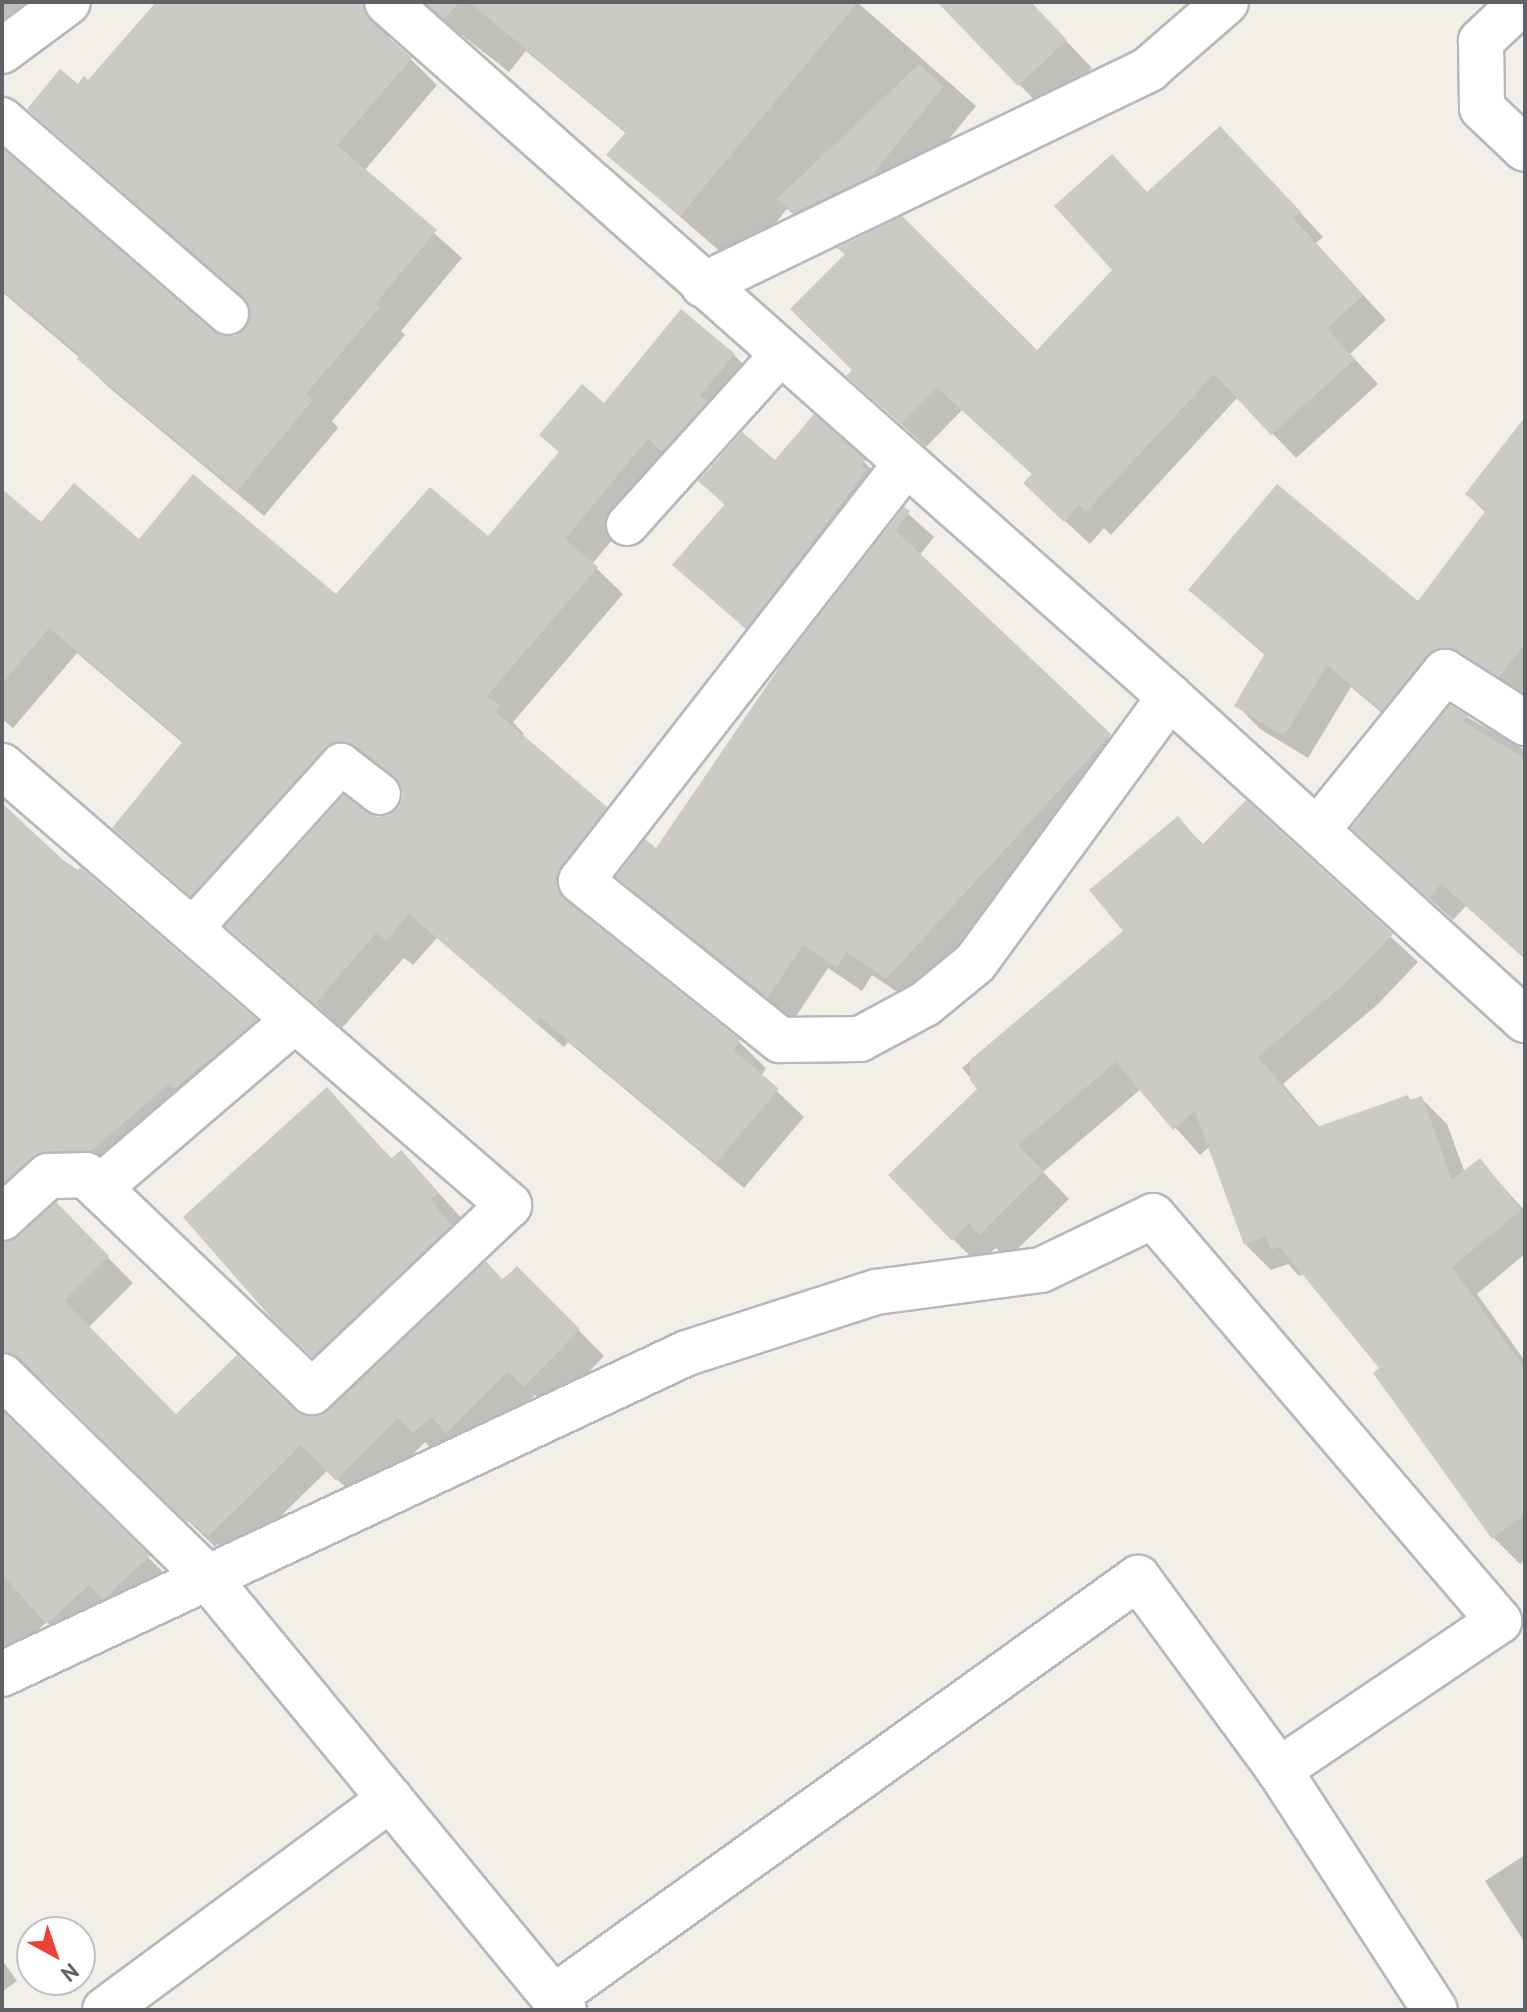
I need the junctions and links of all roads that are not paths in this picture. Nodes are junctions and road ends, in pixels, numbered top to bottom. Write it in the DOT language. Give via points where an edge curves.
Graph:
graph roads {
  1 [pos="68,2"];
  2 [pos="387,2"];
  3 [pos="1226,2"];
  4 [pos="1522,2"];
  5 [pos="2,51"];
  6 [pos="2,118"];
  7 [pos="1525,149"];
  8 [pos="703,285"];
  9 [pos="228,314"];
  10 [pos="781,354"];
  11 [pos="905,465"];
  12 [pos="627,525"];
  13 [pos="1170,697"];
  14 [pos="1525,723"];
  15 [pos="2,766"];
  16 [pos="380,794"];
  17 [pos="1318,829"];
  18 [pos="191,930"];
  19 [pos="295,1020"];
  20 [pos="1525,1020"];
  21 [pos="99,1188"];
  22 [pos="2,1218"];
  23 [pos="2,1376"];
  24 [pos="207,1577"];
  25 [pos="2,1674"];
  26 [pos="1279,1770"];
  27 [pos="390,1799"];
  28 [pos="559,2004"];
  29 [pos="105,2010"];
  30 [pos="1435,2010"];
  1 -- 5 [label="street"];
  2 -- 8 [label="street"];
  3 -- 8 [label="street" via="1149,69"];
  4 -- 7 [label="street" via="1481,41 1482,108"];
  6 -- 9 [label="lane"];
  8 -- 10 [label="street"];
  10 -- 11 [label="street"];
  10 -- 12 [label="lane"];
  11 -- 13 [label="street"];
  11 -- 13 [label="street" via="581,881 780,1040 860,1039 925,1004 975,963"];
  13 -- 17 [label="street"];
  14 -- 17 [label="street" via="1445,672"];
  15 -- 18 [label="street"];
  16 -- 18 [label="lane" via="341,764"];
  17 -- 20 [label="street"];
  18 -- 19 [label="street"];
  19 -- 21 [label="street"];
  19 -- 21 [label="street" via="509,1205 312,1392"];
  21 -- 22 [label="street" via="86,1175 48,1176"];
  23 -- 24 [label="street"];
  24 -- 25 [label="street"];
  24 -- 26 [label="street" via="687,1353 876,1292 1041,1270 1153,1216 1499,1621"];
  24 -- 27 [label="street"];
  26 -- 28 [label="street" via="1138,1578"];
  26 -- 30 [label="street"];
  27 -- 28 [label="street"];
  27 -- 29 [label="street"];
}
